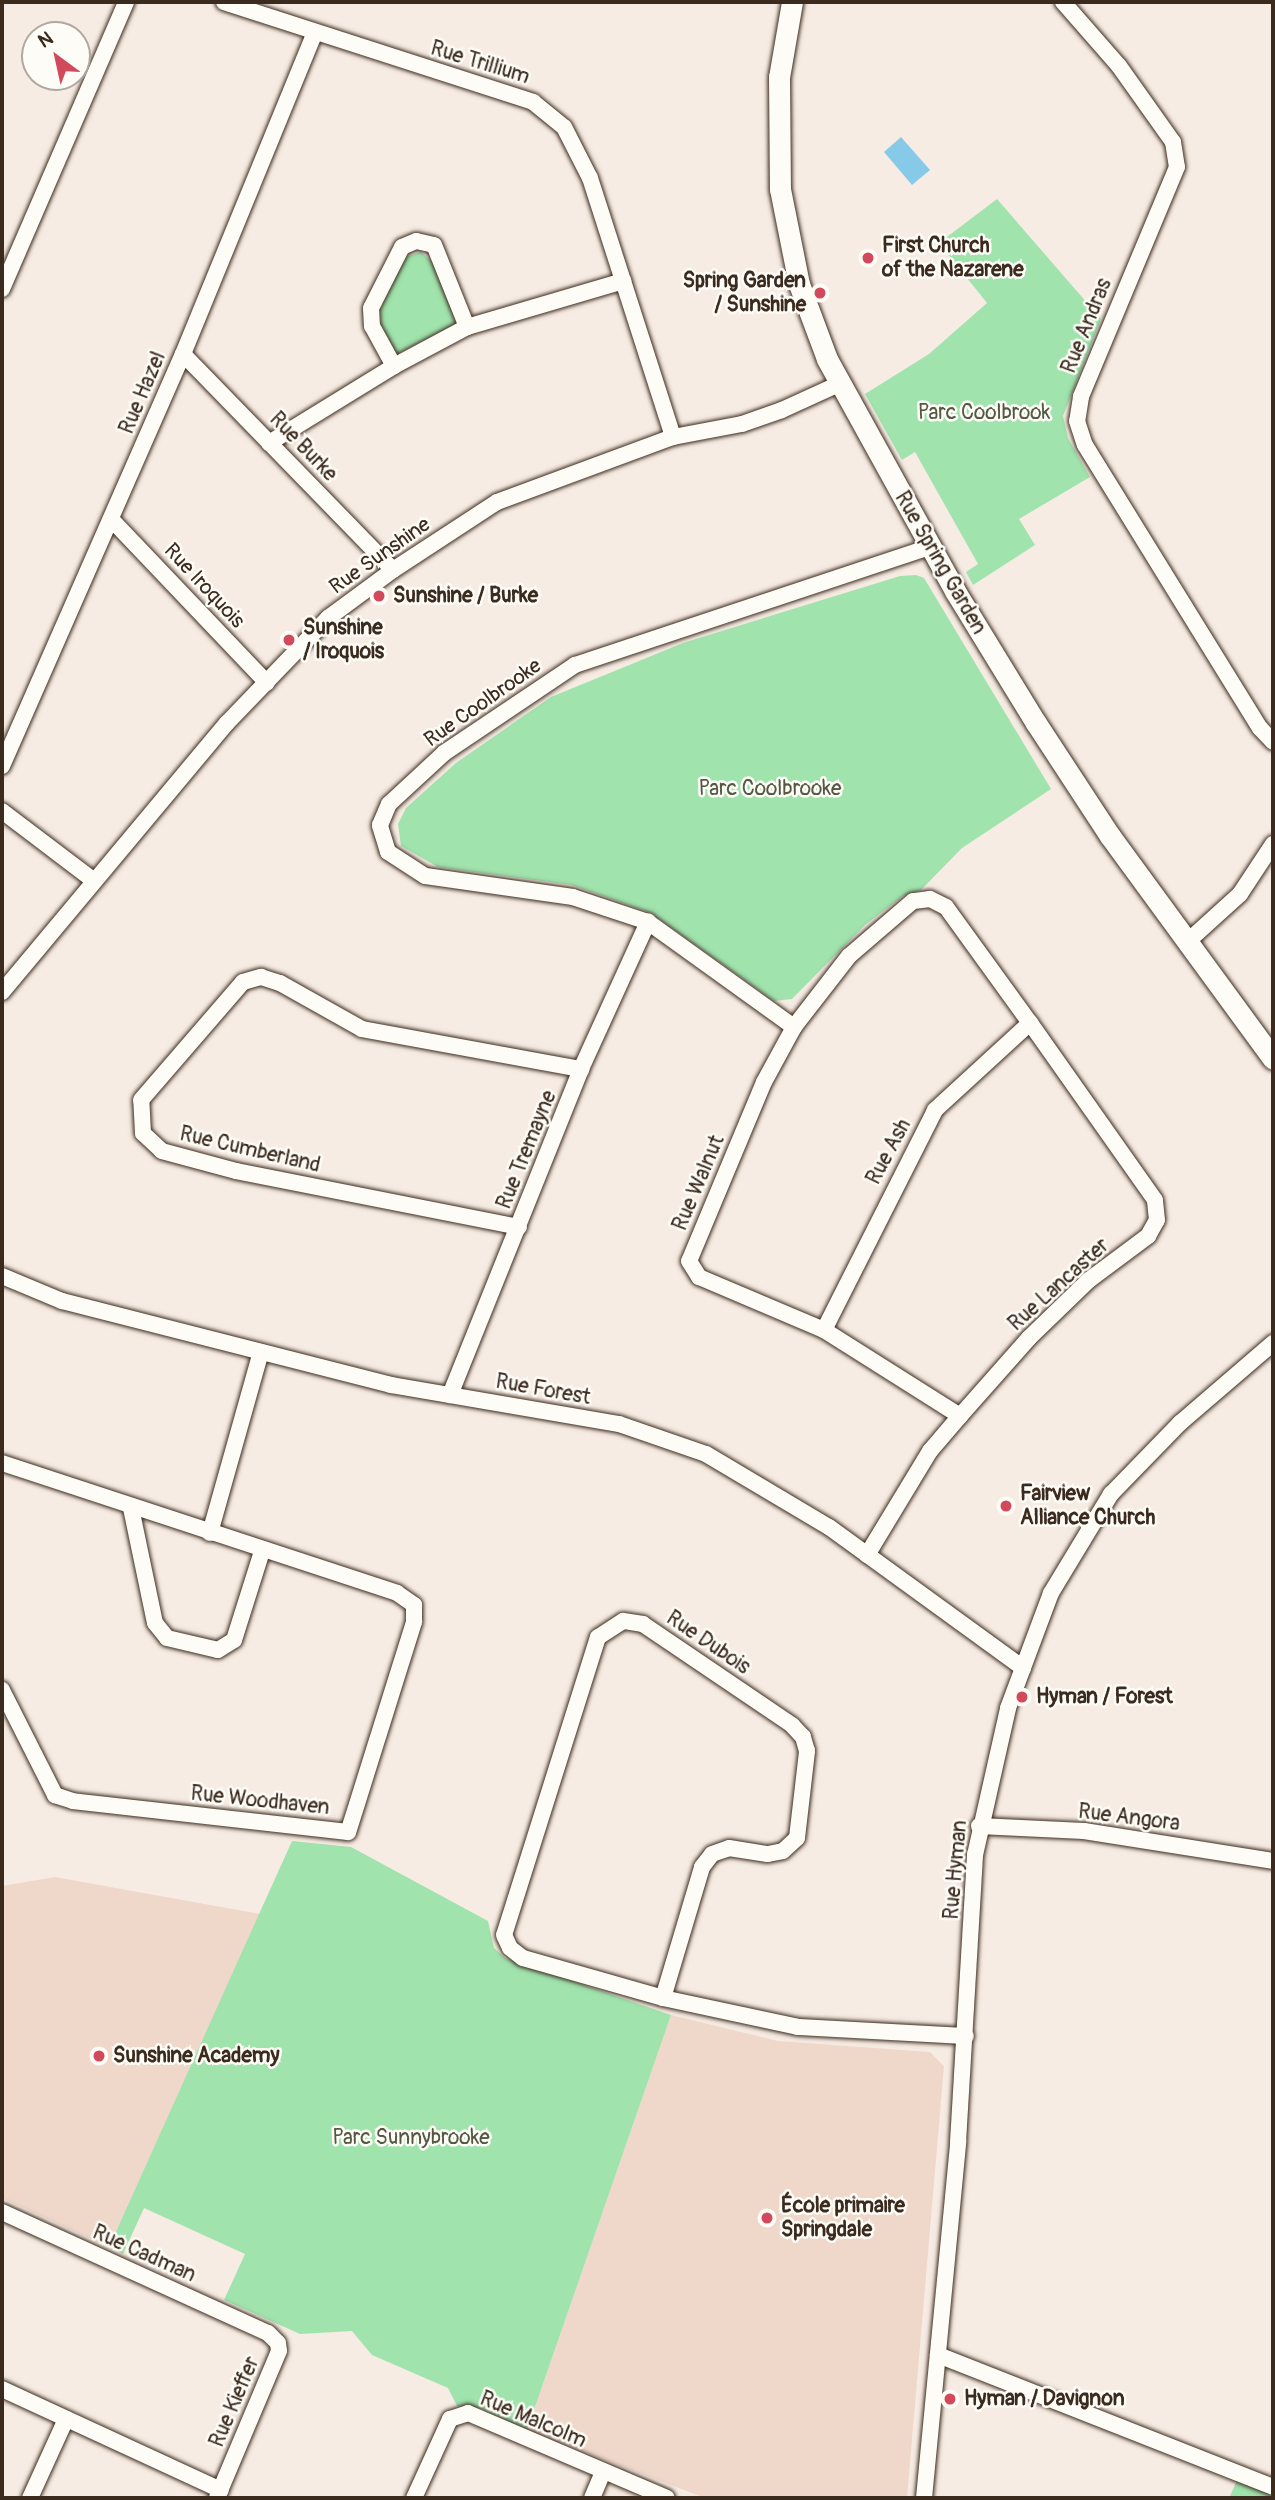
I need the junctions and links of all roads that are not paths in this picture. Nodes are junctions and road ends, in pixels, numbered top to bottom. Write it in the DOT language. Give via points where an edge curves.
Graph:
graph roads {
  1 [pos="126,2"];
  2 [pos="792,2"];
  3 [pos="1063,2"];
  4 [pos="230,3"];
  5 [pos="314,34"];
  6 [pos="623,281"];
  7 [pos="2,289"];
  8 [pos="467,327"];
  9 [pos="183,354"];
  10 [pos="394,366"];
  11 [pos="839,384"];
  12 [pos="673,436"];
  13 [pos="269,443"];
  14 [pos="111,519"];
  15 [pos="929,547"];
  16 [pos="393,570"];
  17 [pos="267,683"];
  18 [pos="1273,742"];
  19 [pos="2,766"];
  20 [pos="2,811"];
  21 [pos="1273,844"];
  22 [pos="93,880"];
  23 [pos="946,908"];
  24 [pos="648,922"];
  25 [pos="1186,943"];
  26 [pos="2,992"];
  27 [pos="1030,1023"];
  28 [pos="794,1027"];
  29 [pos="1273,1059"];
  30 [pos="582,1069"];
  31 [pos="519,1227"];
  32 [pos="2,1276"];
  33 [pos="824,1331"];
  34 [pos="1273,1343"];
  35 [pos="261,1352"];
  36 [pos="450,1395"];
  37 [pos="960,1416"];
  38 [pos="2,1463"];
  39 [pos="131,1508"];
  40 [pos="210,1533"];
  41 [pos="262,1551"];
  42 [pos="867,1555"];
  43 [pos="1023,1668"];
  44 [pos="2,1690"];
  45 [pos="979,1826"];
  46 [pos="1273,1861"];
  47 [pos="663,1998"];
  48 [pos="966,2036"];
  49 [pos="2,2212"];
  50 [pos="268,2333"];
  51 [pos="938,2355"];
  52 [pos="2,2389"];
  53 [pos="66,2418"];
  54 [pos="603,2472"];
  55 [pos="1273,2487"];
  56 [pos="219,2494"];
  57 [pos="30,2498"];
  58 [pos="414,2498"];
  59 [pos="592,2498"];
  60 [pos="667,2498"];
  61 [pos="924,2498"];
  1 -- 7 [label="street"];
  2 -- 11 [label="street, Rue Spring Garden" via="779,88 780,189 799,284"];
  3 -- 18 [label="street, Rue Andras" via="1119,66 1173,142 1177,167 1081,397 1077,421 1085,445 1259,728"];
  4 -- 5 [label="street, Rue Trillium"];
  5 -- 6 [label="street, Rue Trillium" via="533,102 544,110 564,127 579,151"];
  5 -- 9 [label="street, Rue Hazel"];
  6 -- 8 [label="street"];
  6 -- 12 [label="street, Rue Trillium"];
  8 -- 10 [label="street"];
  8 -- 10 [label="street" via="434,245 416,241 402,247 371,308 372,326"];
  9 -- 13 [label="street, Rue Burke"];
  9 -- 14 [label="street, Rue Hazel"];
  10 -- 13 [label="street"];
  11 -- 12 [label="street, Rue Sunshine" via="742,424"];
  11 -- 15 [label="street, Rue Spring Garden"];
  12 -- 16 [label="street, Rue Sunshine" via="498,502"];
  13 -- 16 [label="street, Rue Burke"];
  14 -- 17 [label="street, Rue Iroquois"];
  14 -- 19 [label="street, Rue Hazel"];
  15 -- 24 [label="street, Rue Coolbrooke" via="575,666 444,753 389,804 380,825 388,852 425,876 573,897"];
  15 -- 25 [label="street, Rue Spring Garden" via="1055,753"];
  16 -- 17 [label="street, Rue Sunshine" via="328,618"];
  17 -- 22 [label="street, Rue Sunshine" via="227,723"];
  20 -- 22 [label="street"];
  21 -- 25 [label="street" via="1235,901"];
  22 -- 26 [label="street, Rue Sunshine"];
  23 -- 27 [label="street, Rue Lancaster"];
  23 -- 28 [label="street, Rue Walnut" via="930,899 913,901 849,956"];
  24 -- 28 [label="street, Rue Coolbrooke"];
  24 -- 30 [label="street, Rue Tremayne"];
  25 -- 29 [label="street, Rue Spring Garden"];
  27 -- 33 [label="street, Rue Ash" via="935,1110"];
  27 -- 37 [label="street, Rue Lancaster" via="1155,1200 1157,1220 1148,1236 1089,1280 1029,1338"];
  28 -- 33 [label="street, Rue Walnut" via="764,1082 689,1261 699,1277"];
  30 -- 31 [label="street, Rue Tremayne"];
  30 -- 31 [label="street, Rue Cumberland" via="362,1029 261,977 243,982 141,1100 143,1133 162,1151 236,1171"];
  31 -- 36 [label="street, Rue Tremayne"];
  32 -- 35 [label="street, Rue Forest" via="62,1301"];
  33 -- 37 [label="street, Rue Walnut"];
  34 -- 43 [label="street, Rue Hyman" via="1180,1423 1111,1494 1051,1593"];
  35 -- 36 [label="street, Rue Forest"];
  35 -- 40 [label="street"];
  36 -- 42 [label="street, Rue Forest" via="619,1424 706,1454"];
  37 -- 42 [label="street, Rue Lancaster" via="930,1451"];
  38 -- 39 [label="street, Rue Woodhaven"];
  39 -- 40 [label="street, Rue Woodhaven"];
  39 -- 41 [label="street" via="155,1623 167,1638 218,1650 234,1640"];
  40 -- 41 [label="street, Rue Woodhaven"];
  41 -- 44 [label="street, Rue Woodhaven" via="397,1593 414,1605 414,1622 348,1832 73,1801 55,1795"];
  42 -- 43 [label="street, Rue Forest"];
  43 -- 45 [label="street, Rue Hyman" via="1008,1708"];
  45 -- 46 [label="street, Rue Angora" via="1084,1831"];
  45 -- 48 [label="street, Rue Hyman"];
  47 -- 47 [label="street, Rue Dubois" via="523,1958 510,1948 505,1935 598,1637 623,1620 643,1624 792,1725 803,1737 807,1751 797,1838 783,1851 768,1854 729,1848 712,1854 702,1867"];
  47 -- 48 [label="street, Rue Dubois" via="799,2027"];
  48 -- 51 [label="street, Rue Hyman"];
  49 -- 50 [label="street, Rue Cadman"];
  50 -- 56 [label="street, Rue Kieffer" via="279,2351"];
  51 -- 55 [label="street"];
  51 -- 61 [label="street, Rue Hyman"];
  52 -- 53 [label="street, Rue Kieffer"];
  53 -- 56 [label="street, Rue Kieffer"];
  53 -- 57 [label="street"];
  54 -- 58 [label="street, Rue Malcolm" via="468,2413 458,2414 443,2431"];
  54 -- 59 [label="street, Rue Malcolm"];
  54 -- 60 [label="street, Rue Malcolm"];
}
